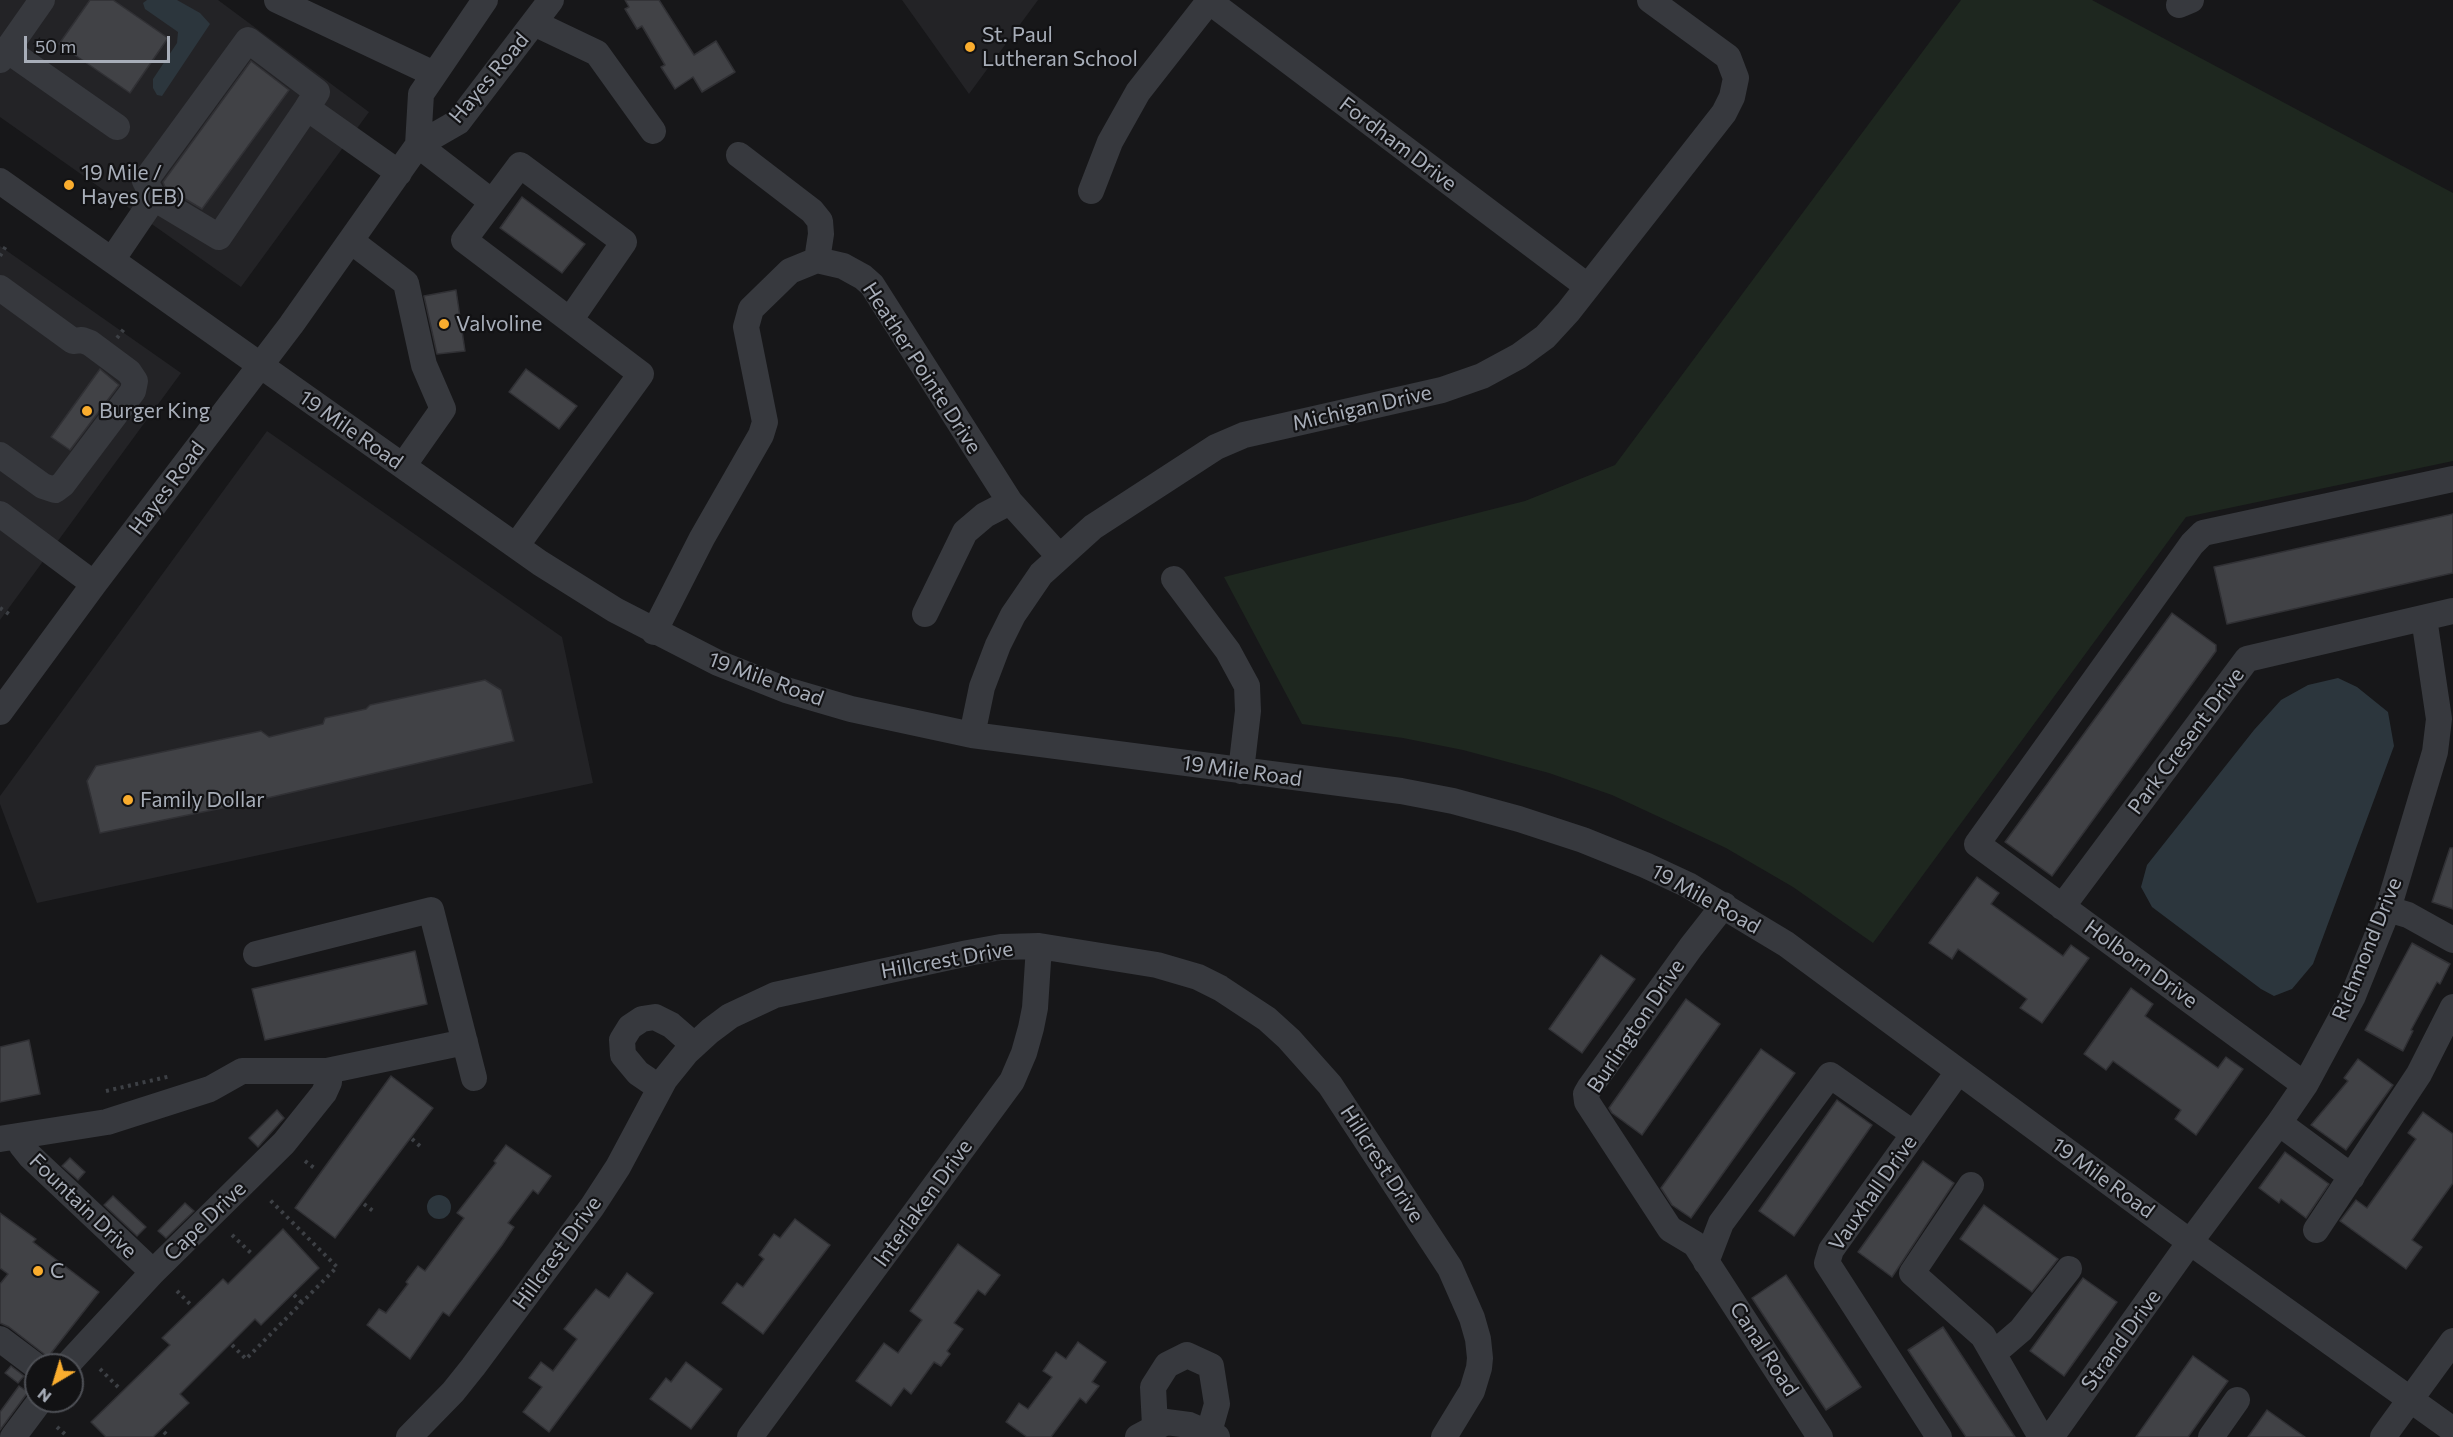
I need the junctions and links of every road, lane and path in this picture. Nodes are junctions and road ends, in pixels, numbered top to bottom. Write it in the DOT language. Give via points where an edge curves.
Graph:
graph roads {
  1 [pos="42,0"];
  2 [pos="277,0"];
  3 [pos="485,0"];
  4 [pos="551,0"];
  5 [pos="1650,0"];
  6 [pos="1210,1"];
  7 [pos="534,23"];
  8 [pos="4,55"];
  9 [pos="434,74"];
  10 [pos="307,108"];
  11 [pos="117,127"];
  12 [pos="653,131"];
  13 [pos="418,145"];
  14 [pos="739,155"];
  15 [pos="399,173"];
  16 [pos="0,180"];
  17 [pos="1090,191"];
  18 [pos="154,198"];
  19 [pos="492,202"];
  20 [pos="351,241"];
  21 [pos="6,246"];
  22 [pos="0,255"];
  23 [pos="112,260"];
  24 [pos="818,260"];
  25 [pos="1587,286"];
  26 [pos="0,288"];
  27 [pos="570,320"];
  28 [pos="260,365"];
  29 [pos="0,455"];
  30 [pos="403,466"];
  31 [pos="2453,479"];
  32 [pos="1010,502"];
  33 [pos="3,523"];
  34 [pos="516,546"];
  35 [pos="1059,556"];
  36 [pos="1174,579"];
  37 [pos="94,584"];
  38 [pos="0,608"];
  39 [pos="2453,611"];
  40 [pos="9,614"];
  41 [pos="925,614"];
  42 [pos="2424,618"];
  43 [pos="654,632"];
  44 [pos="0,712"];
  45 [pos="972,735"];
  46 [pos="1241,771"];
  47 [pos="1724,905"];
  48 [pos="2062,907"];
  49 [pos="2388,909"];
  50 [pos="2453,940"];
  51 [pos="1040,946"];
  52 [pos="256,954"];
  53 [pos="2453,1007"];
  54 [pos="465,1042"];
  55 [pos="694,1045"];
  56 [pos="327,1071"];
  57 [pos="1958,1072"];
  58 [pos="474,1078"];
  59 [pos="2305,1085"];
  60 [pos="660,1088"];
  61 [pos="2279,1123"];
  62 [pos="1914,1134"];
  63 [pos="10,1138"];
  64 [pos="412,1140"];
  65 [pos="420,1146"];
  66 [pos="305,1161"];
  67 [pos="317,1170"];
  68 [pos="2352,1177"];
  69 [pos="1971,1185"];
  70 [pos="268,1198"];
  71 [pos="364,1204"];
  72 [pos="373,1210"];
  73 [pos="2316,1230"];
  74 [pos="232,1235"];
  75 [pos="2190,1242"];
  76 [pos="252,1254"];
  77 [pos="1706,1262"];
  78 [pos="2069,1269"];
  79 [pos="153,1272"];
  80 [pos="177,1291"];
  81 [pos="294,1295"];
  82 [pos="302,1303"];
  83 [pos="191,1305"];
  84 [pos="0,1339"];
  85 [pos="2453,1341"];
  86 [pos="232,1345"];
  87 [pos="78,1353"];
  88 [pos="1993,1354"];
  89 [pos="24,1357"];
  90 [pos="100,1369"];
  91 [pos="120,1389"];
  92 [pos="2238,1400"];
  93 [pos="2409,1400"];
  94 [pos="31,1413"];
  95 [pos="57,1427"];
  96 [pos="2453,1430"];
  97 [pos="164,1432"];
  98 [pos="1147,1432"];
  99 [pos="1213,1434"];
  100 [pos="13,1437"];
  101 [pos="68,1437"];
  102 [pos="169,1437"];
  103 [pos="409,1437"];
  104 [pos="750,1437"];
  105 [pos="1444,1437"];
  106 [pos="1820,1437"];
  107 [pos="1940,1437"];
  108 [pos="2041,1437"];
  109 [pos="2051,1437"];
  110 [pos="2211,1437"];
  111 [pos="2383,1437"];
  1 -- 8 [label="street"];
  2 -- 9 [label="street"];
  3 -- 9 [label="street, Hayes Road"];
  4 -- 7 [label="street, Hayes Road"];
  5 -- 25 [label="street, Michigan Drive" via="1728,57 1736,78 1732,97 1724,113"];
  6 -- 17 [label="street" via="1138,92 1110,142"];
  6 -- 25 [label="street, Fordham Drive"];
  7 -- 12 [label="street" via="597,53"];
  7 -- 13 [label="street, Hayes Road" via="458,122"];
  8 -- 11 [label="street"];
  9 -- 13 [label="street, Hayes Road" via="421,94"];
  10 -- 15 [label="street"];
  10 -- 18 [label="street" via="219,237"];
  10 -- 18 [label="street" via="317,92 248,40 145,181"];
  13 -- 15 [label="street, Hayes Road"];
  13 -- 19 [label="street"];
  14 -- 24 [label="street" via="820,221"];
  15 -- 20 [label="street, Hayes Road"];
  16 -- 23 [label="street, 19 Mile Road"];
  18 -- 23 [label="street"];
  19 -- 27 [label="street" via="464,240"];
  19 -- 27 [label="street" via="520,165 624,242"];
  20 -- 28 [label="street, Hayes Road"];
  20 -- 30 [label="street" via="406,283 424,365 443,410"];
  21 -- 22 [label="path"];
  23 -- 28 [label="street, 19 Mile Road"];
  24 -- 32 [label="street, Heather Pointe Drive" via="843,266 872,285"];
  24 -- 43 [label="street" via="790,271 751,309 746,327 765,422"];
  25 -- 35 [label="street, Michigan Drive" via="1545,337 1482,376 1442,390 1244,435 1225,443 1093,527"];
  26 -- 29 [label="street" via="74,341 90,343 129,372 135,381 133,391 55,490 43,486"];
  27 -- 34 [label="street" via="641,374"];
  28 -- 30 [label="street, 19 Mile Road"];
  28 -- 37 [label="street, Hayes Road"];
  30 -- 34 [label="street, 19 Mile Road"];
  31 -- 48 [label="street, Holborn Drive" via="2203,533 2192,544 1977,844"];
  32 -- 35 [label="street, Heather Pointe Drive"];
  32 -- 41 [label="street" via="985,515 965,532"];
  33 -- 37 [label="street"];
  34 -- 43 [label="street, 19 Mile Road"];
  35 -- 45 [label="street, Michigan Drive" via="1041,574 1004,631 982,687"];
  36 -- 46 [label="street" via="1228,651 1247,686"];
  37 -- 44 [label="street, Hayes Road"];
  38 -- 40 [label="path"];
  39 -- 42 [label="street, Park Cresent Drive"];
  42 -- 48 [label="street, Park Cresent Drive" via="2247,659"];
  42 -- 49 [label="street, Richmond Drive" via="2439,719 2435,752"];
  43 -- 45 [label="street, 19 Mile Road" via="786,690 851,709"];
  45 -- 46 [label="street, 19 Mile Road"];
  46 -- 47 [label="street, 19 Mile Road" via="1401,791 1519,819 1645,865"];
  47 -- 57 [label="street, 19 Mile Road" via="1786,944"];
  47 -- 77 [label="street, Burlington Drive" via="1586,1094 1589,1108 1670,1229 1695,1244"];
  48 -- 59 [label="street, Holborn Drive"];
  49 -- 50 [label="street" via="2408,915"];
  49 -- 59 [label="street, Richmond Drive" via="2353,996"];
  51 -- 55 [label="street, Hillcrest Drive" via="1000,947 775,995 730,1016"];
  51 -- 104 [label="street, Interlaken Drive" via="1031,1028 1012,1081"];
  51 -- 105 [label="street, Hillcrest Drive" via="1157,965 1221,988 1267,1019 1330,1085 1450,1268 1472,1318 1478,1339 1479,1368 1472,1391"];
  52 -- 54 [label="street" via="431,910"];
  53 -- 68 [label="street" via="2419,1074"];
  54 -- 56 [label="street, Fountain Drive"];
  54 -- 58 [label="street"];
  55 -- 60 [label="street, Hillcrest Drive"];
  55 -- 60 [label="street" via="655,1017 630,1027 622,1040 623,1055 638,1073"];
  56 -- 63 [label="street, Fountain Drive" via="242,1071 210,1089 106,1122"];
  56 -- 79 [label="street, Cape Drive" via="329,1082 324,1093 285,1143"];
  57 -- 62 [label="street, Vauxhall Drive"];
  57 -- 75 [label="street, 19 Mile Road"];
  59 -- 61 [label="street, Richmond Drive"];
  60 -- 103 [label="street, Hillcrest Drive" via="592,1207 473,1367"];
  61 -- 68 [label="street"];
  61 -- 75 [label="street, Richmond Drive"];
  62 -- 77 [label="street" via="1830,1075 1721,1223"];
  62 -- 107 [label="street, Vauxhall Drive" via="1830,1250 1827,1263"];
  63 -- 79 [label="street, Fountain Drive"];
  64 -- 65 [label="path"];
  66 -- 67 [label="path"];
  68 -- 73 [label="street"];
  69 -- 88 [label="street" via="1912,1273 1983,1336"];
  70 -- 82 [label="path" via="337,1268"];
  71 -- 72 [label="path"];
  74 -- 76 [label="path"];
  75 -- 93 [label="street, 19 Mile Road"];
  75 -- 109 [label="street, Strand Drive"];
  77 -- 106 [label="street, Canal Road"];
  78 -- 88 [label="street" via="2021,1330"];
  79 -- 87 [label="street, Cape Drive"];
  80 -- 83 [label="path"];
  81 -- 82 [label="path"];
  82 -- 86 [label="path" via="246,1359"];
  84 -- 89 [label="street"];
  85 -- 93 [label="street"];
  88 -- 108 [label="street"];
  90 -- 91 [label="path"];
  92 -- 110 [label="street"];
  93 -- 96 [label="street, 19 Mile Road"];
  93 -- 111 [label="street"];
  94 -- 100 [label="street"];
  95 -- 101 [label="path"];
  97 -- 102 [label="path"];
  98 -- 99 [label="street" via="1166,1422"];
  98 -- 99 [label="street" via="1153,1387 1167,1365 1187,1355 1211,1366 1217,1404"];
}
